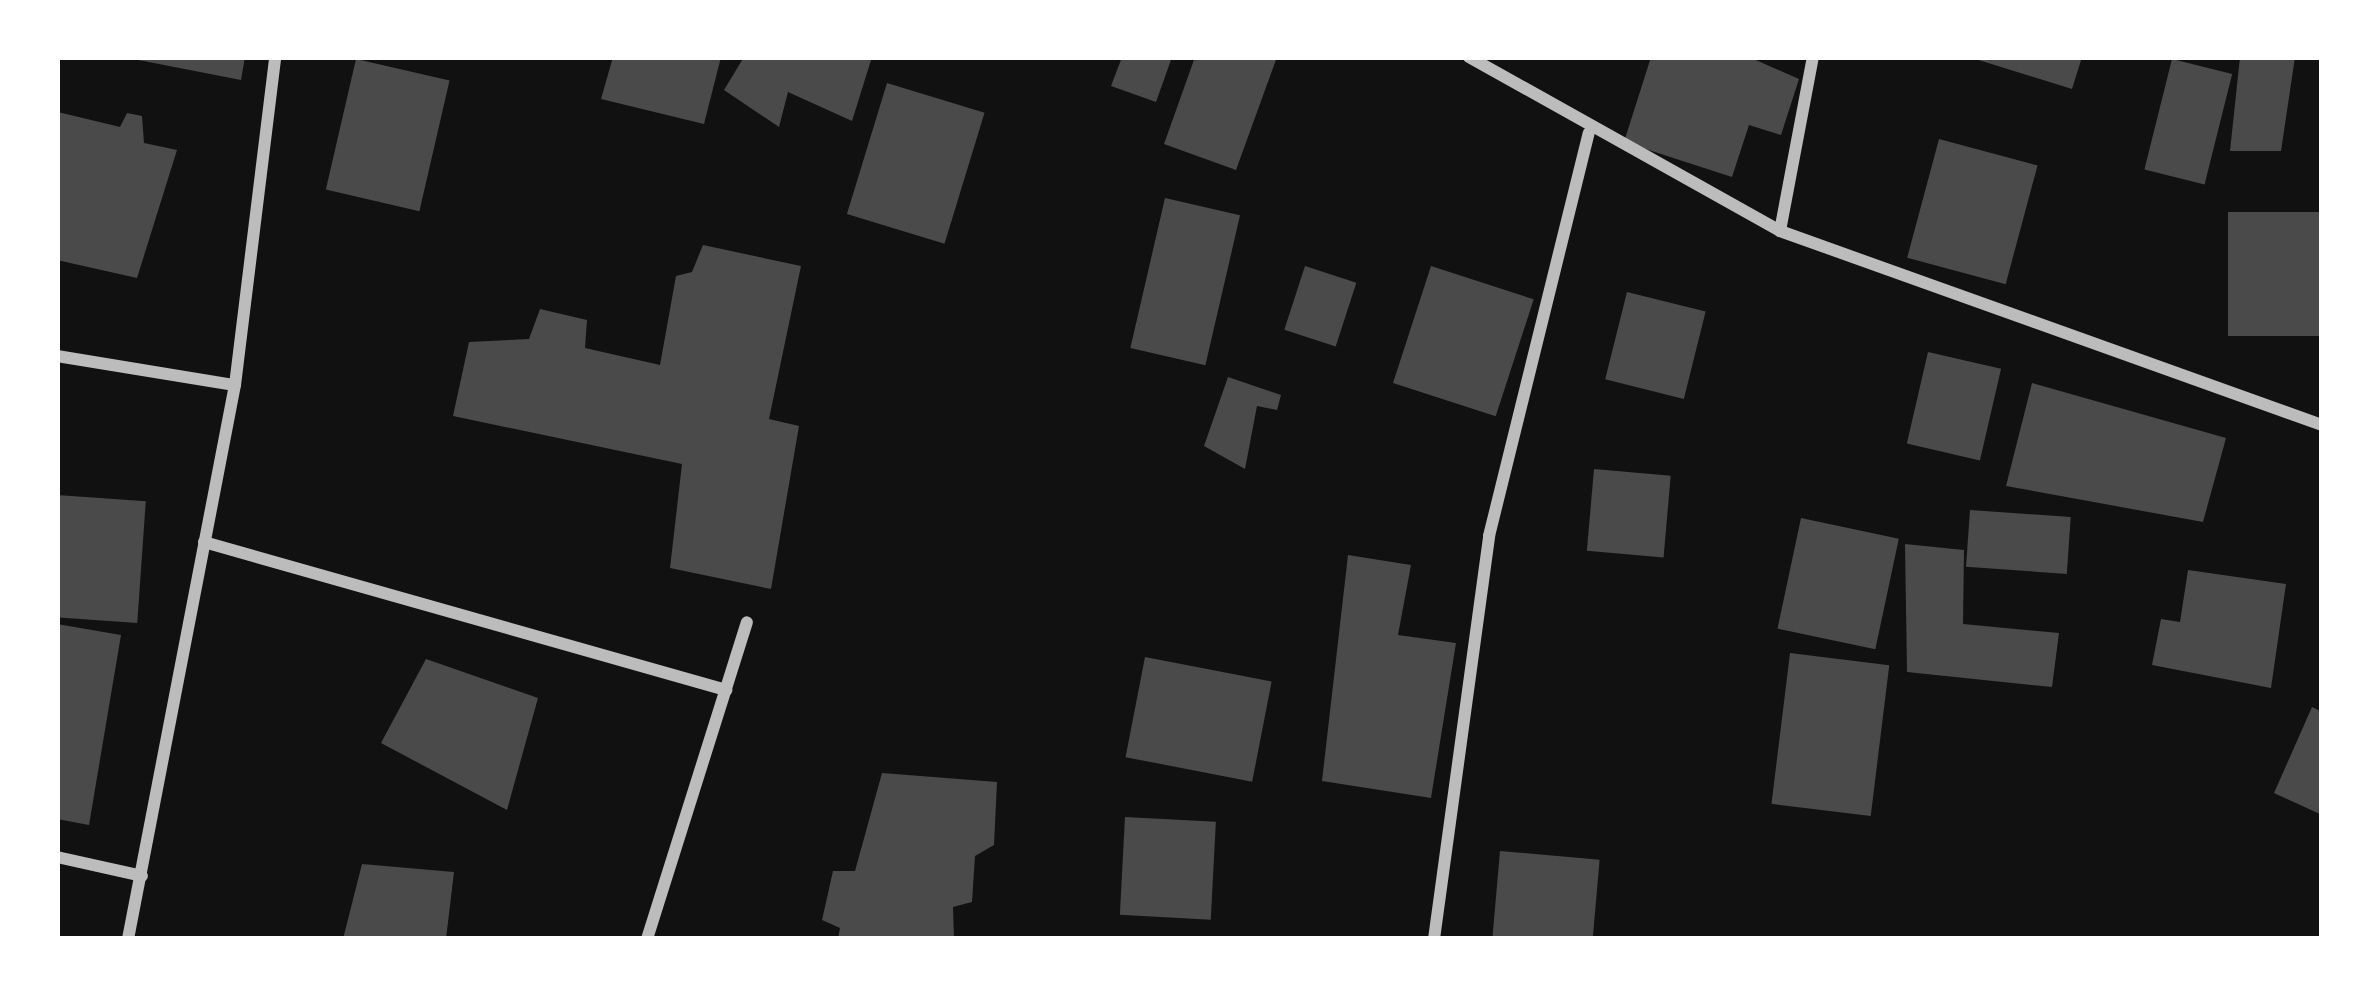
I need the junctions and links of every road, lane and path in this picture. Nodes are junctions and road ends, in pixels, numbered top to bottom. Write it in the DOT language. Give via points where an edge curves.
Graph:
graph roads {
  1 [pos="275,57"];
  2 [pos="1469,57"];
  3 [pos="1813,57"];
  4 [pos="1589,133"];
  5 [pos="1780,231"];
  6 [pos="57,356"];
  7 [pos="235,385"];
  8 [pos="2322,425"];
  9 [pos="204,542"];
  10 [pos="747,622"];
  11 [pos="726,690"];
  12 [pos="57,857"];
  13 [pos="142,876"];
  14 [pos="128,939"];
  15 [pos="647,939"];
  16 [pos="1434,939"];
  1 -- 7 [label="street"];
  2 -- 4 [label="street"];
  3 -- 5 [label="street"];
  4 -- 5 [label="street"];
  4 -- 16 [label="street" via="1489,536"];
  5 -- 8 [label="street"];
  6 -- 7 [label="street"];
  7 -- 9 [label="street"];
  9 -- 11 [label="street"];
  9 -- 13 [label="street"];
  10 -- 11 [label="street"];
  11 -- 15 [label="street"];
  12 -- 13 [label="street"];
  13 -- 14 [label="street"];
}
